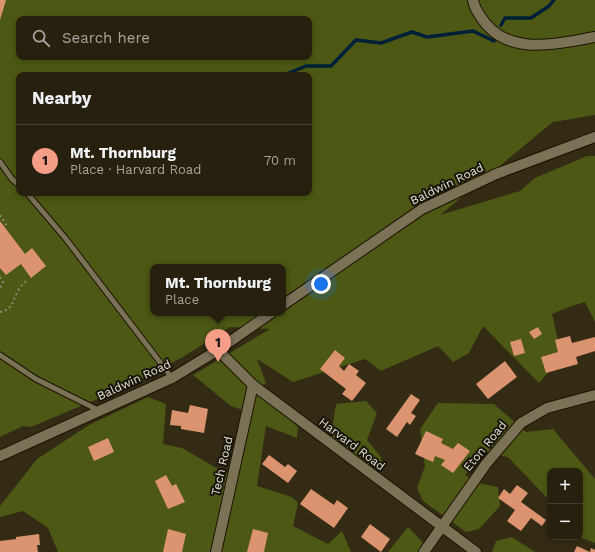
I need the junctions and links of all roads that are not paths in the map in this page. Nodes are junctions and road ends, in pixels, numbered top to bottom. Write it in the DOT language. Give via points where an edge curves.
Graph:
graph roads {
  1 [pos="473,0"];
  2 [pos="595,37"];
  3 [pos="593,139"];
  4 [pos="1,165"];
  5 [pos="16,182"];
  6 [pos="30,196"];
  7 [pos="286,303"];
  8 [pos="267,316"];
  9 [pos="218,350"];
  10 [pos="0,356"];
  11 [pos="172,378"];
  12 [pos="253,385"];
  13 [pos="595,395"];
  14 [pos="99,411"];
  15 [pos="0,456"];
  16 [pos="441,526"];
  17 [pos="216,552"];
  18 [pos="424,552"];
  19 [pos="476,552"];
  1 -- 2 [label="street" via="479,15 492,30 506,40 548,45"];
  3 -- 7 [label="street, Baldwin Road" via="496,174 422,209"];
  4 -- 5 [label="lane"];
  6 -- 11 [label="lane" via="71,245"];
  8 -- 9 [label="street, Baldwin Road"];
  9 -- 11 [label="street, Baldwin Road"];
  9 -- 12 [label="street, Harvard Road"];
  10 -- 14 [label="lane" via="36,380"];
  11 -- 14 [label="street, Baldwin Road"];
  12 -- 16 [label="street, Harvard Road"];
  12 -- 17 [label="street, Tech Road"];
  13 -- 16 [label="street, Eton Road" via="547,408 521,423 486,464"];
  14 -- 15 [label="street, Baldwin Road"];
  16 -- 18 [label="street, Eton Road"];
  16 -- 19 [label="street, Harvard Road"];
}
